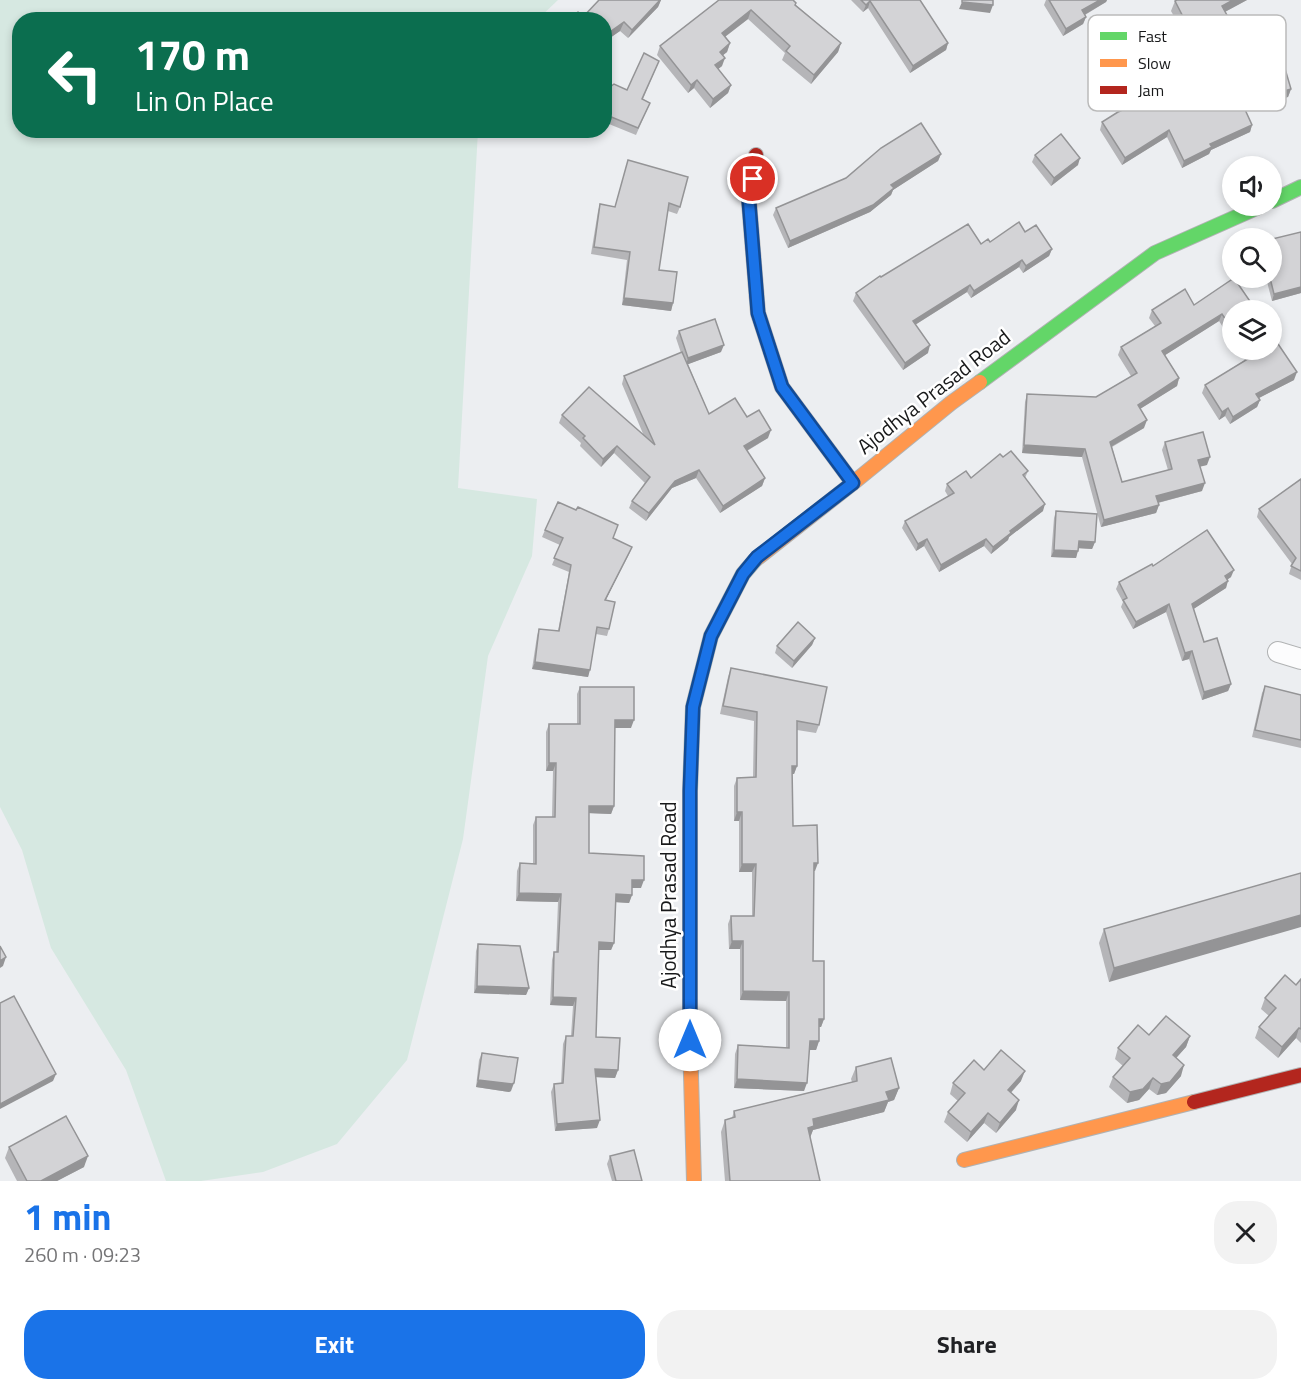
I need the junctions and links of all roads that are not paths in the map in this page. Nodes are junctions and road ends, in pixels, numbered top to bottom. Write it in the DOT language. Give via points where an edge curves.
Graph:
graph roads {
  1 [pos="756,155"];
  2 [pos="1301,188"];
  3 [pos="1282,197"];
  4 [pos="1238,216"];
  5 [pos="853,483"];
  6 [pos="1278,652"];
  7 [pos="1301,659"];
  8 [pos="1301,1075"];
  9 [pos="964,1160"];
  10 [pos="694,1181"];
  1 -- 5 [label="street" via="749,202 758,313 782,387"];
  2 -- 3 [label="street"];
  4 -- 5 [label="street, Ajodhya Prasad Road" via="1155,253 951,403"];
  5 -- 10 [label="street, Ajodhya Prasad Road" via="757,557 743,574 711,636 693,707 690,1040"];
  6 -- 7 [label="street"];
  8 -- 9 [label="street"];
}
